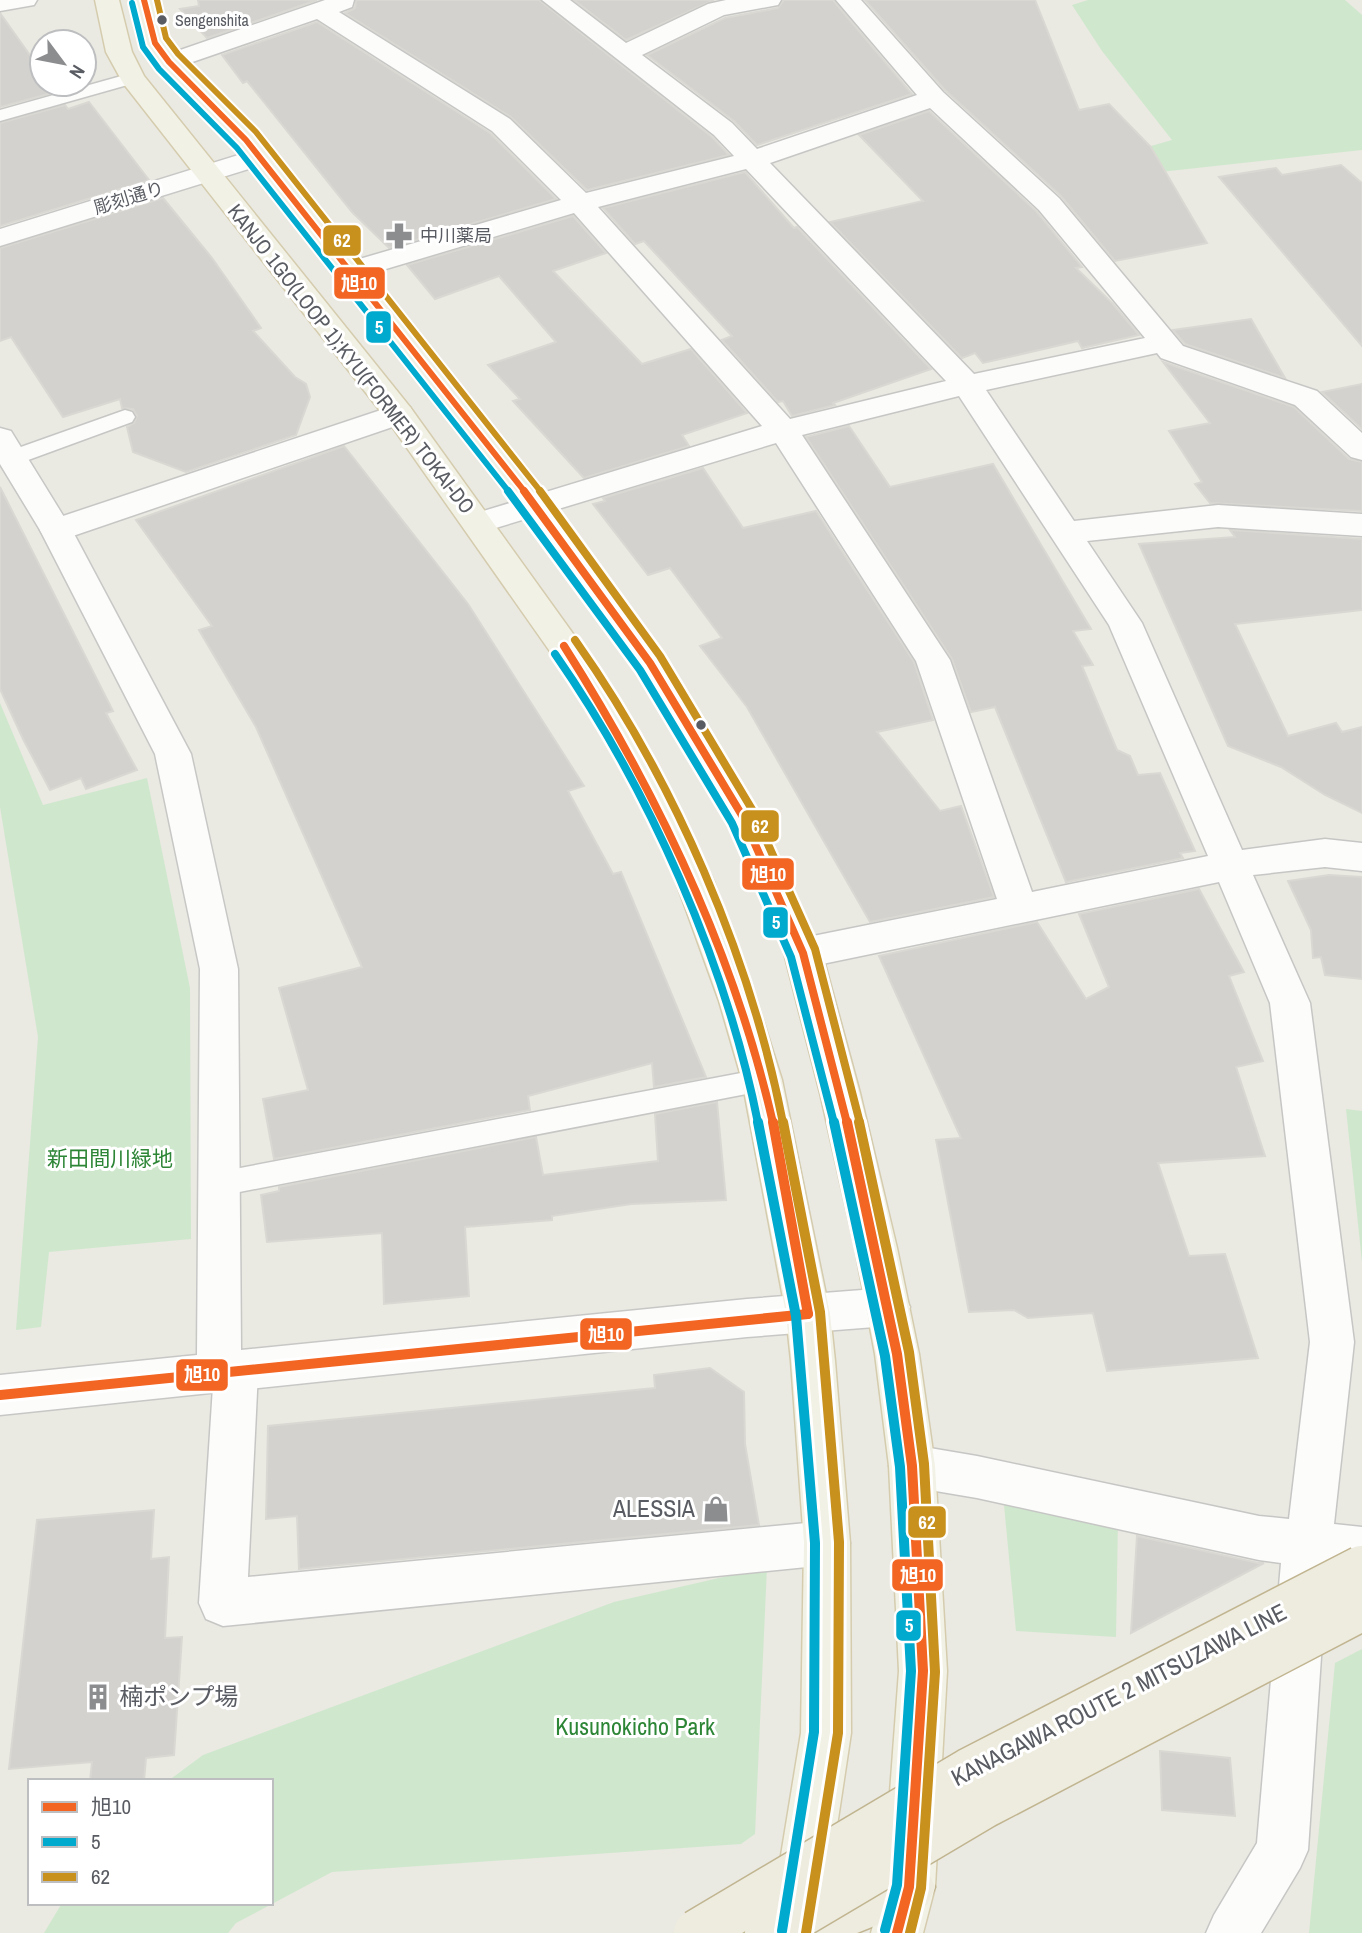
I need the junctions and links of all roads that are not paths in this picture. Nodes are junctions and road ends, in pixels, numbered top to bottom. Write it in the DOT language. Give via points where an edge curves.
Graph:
graph roads {
  1 [pos="25,0"];
  2 [pos="107,0"];
  3 [pos="144,0"];
  4 [pos="348,0"];
  5 [pos="554,0"];
  6 [pos="769,0"];
  7 [pos="848,0"];
  8 [pos="0,4"];
  9 [pos="319,10"];
  10 [pos="624,54"];
  11 [pos="169,62"];
  12 [pos="132,78"];
  13 [pos="934,98"];
  14 [pos="0,116"];
  15 [pos="258,157"];
  16 [pos="754,159"];
  17 [pos="207,173"];
  18 [pos="580,203"];
  19 [pos="0,238"];
  20 [pos="349,271"];
  21 [pos="1164,344"];
  22 [pos="967,385"];
  23 [pos="399,414"];
  24 [pos="125,417"];
  25 [pos="783,430"];
  26 [pos="6,448"];
  27 [pos="1362,450"];
  28 [pos="536,505"];
  29 [pos="478,523"];
  30 [pos="1362,525"];
  31 [pos="56,530"];
  32 [pos="1066,533"];
  33 [pos="1362,857"];
  34 [pos="1232,866"];
  35 [pos="1019,908"];
  36 [pos="803,953"];
  37 [pos="762,1080"];
  38 [pos="219,1184"];
  39 [pos="888,1307"];
  40 [pos="808,1314"];
  41 [pos="227,1372"];
  42 [pos="0,1395"];
  43 [pos="912,1466"];
  44 [pos="827,1543"];
  45 [pos="1309,1543"];
  46 [pos="1362,1549"];
  47 [pos="1362,1569"];
  48 [pos="1362,1607"];
  49 [pos="903,1910"];
  50 [pos="786,1932"];
  51 [pos="697,1933"];
  52 [pos="744,1933"];
  53 [pos="1231,1933"];
  1 -- 8 [label="street"];
  2 -- 12 [label="main road, KANJO 1GO(LOOP 1);KYU(FORMER) TOKAI-DO"];
  3 -- 11 [label="main road" via="155,43"];
  4 -- 9 [label="street"];
  5 -- 10 [label="street"];
  6 -- 10 [label="street" via="717,9"];
  7 -- 13 [label="street"];
  9 -- 11 [label="street"];
  9 -- 18 [label="street" via="501,125"];
  10 -- 16 [label="street" via="723,129"];
  11 -- 15 [label="main road"];
  12 -- 14 [label="lane"];
  12 -- 17 [label="main road, KANJO 1GO(LOOP 1);KYU(FORMER) TOKAI-DO"];
  13 -- 16 [label="street"];
  13 -- 21 [label="street" via="1049,204"];
  15 -- 17 [label="street, 彫刻通り"];
  15 -- 20 [label="main road"];
  16 -- 18 [label="street"];
  16 -- 22 [label="street"];
  17 -- 19 [label="street, 彫刻通り"];
  17 -- 23 [label="main road, KANJO 1GO(LOOP 1);KYU(FORMER) TOKAI-DO"];
  18 -- 20 [label="street"];
  18 -- 25 [label="street"];
  20 -- 28 [label="main road"];
  21 -- 22 [label="street"];
  21 -- 27 [label="street" via="1172,352 1306,398"];
  22 -- 25 [label="street"];
  22 -- 32 [label="street"];
  23 -- 29 [label="main road, KANJO 1GO(LOOP 1);KYU(FORMER) TOKAI-DO"];
  23 -- 31 [label="street"];
  24 -- 26 [label="lane"];
  25 -- 28 [label="street"];
  25 -- 35 [label="street" via="933,660"];
  26 -- 31 [label="street"];
  28 -- 29 [label="street"];
  28 -- 36 [label="main road" via="650,663 743,817"];
  29 -- 37 [label="main road, KANJO 1GO(LOOP 1);KYU(FORMER) TOKAI-DO" via="595,690 653,792 695,882"];
  30 -- 32 [label="street" via="1218,516"];
  31 -- 38 [label="street" via="173,754 219,969"];
  32 -- 34 [label="street" via="1125,623"];
  33 -- 34 [label="street" via="1325,853"];
  34 -- 35 [label="street"];
  34 -- 45 [label="street" via="1290,1003 1332,1342"];
  35 -- 36 [label="street"];
  36 -- 39 [label="main road"];
  37 -- 38 [label="lane"];
  37 -- 40 [label="main road, KANJO 1GO(LOOP 1);KYU(FORMER) TOKAI-DO"];
  38 -- 41 [label="street"];
  39 -- 40 [label="street"];
  39 -- 43 [label="main road"];
  40 -- 41 [label="street"];
  40 -- 44 [label="main road, KANJO 1GO(LOOP 1);KYU(FORMER) TOKAI-DO"];
  41 -- 42 [label="street"];
  41 -- 44 [label="street" via="223,1603"];
  43 -- 45 [label="street" via="1259,1538"];
  43 -- 49 [label="main road" via="923,1671"];
  44 -- 50 [label="main road, KANJO 1GO(LOOP 1);KYU(FORMER) TOKAI-DO" via="826,1733"];
  45 -- 46 [label="street"];
  45 -- 53 [label="street" via="1282,1850"];
  47 -- 51 [label="highway, KANAGAWA ROUTE 2 MITSUZAWA LINE, bridge" via="970,1771"];
  48 -- 50 [label="highway, KANAGAWA ROUTE 2 MITSUZAWA LINE, bridge" via="984,1805"];
  49 -- 50 [label="highway"];
  50 -- 52 [label="highway"];
}
